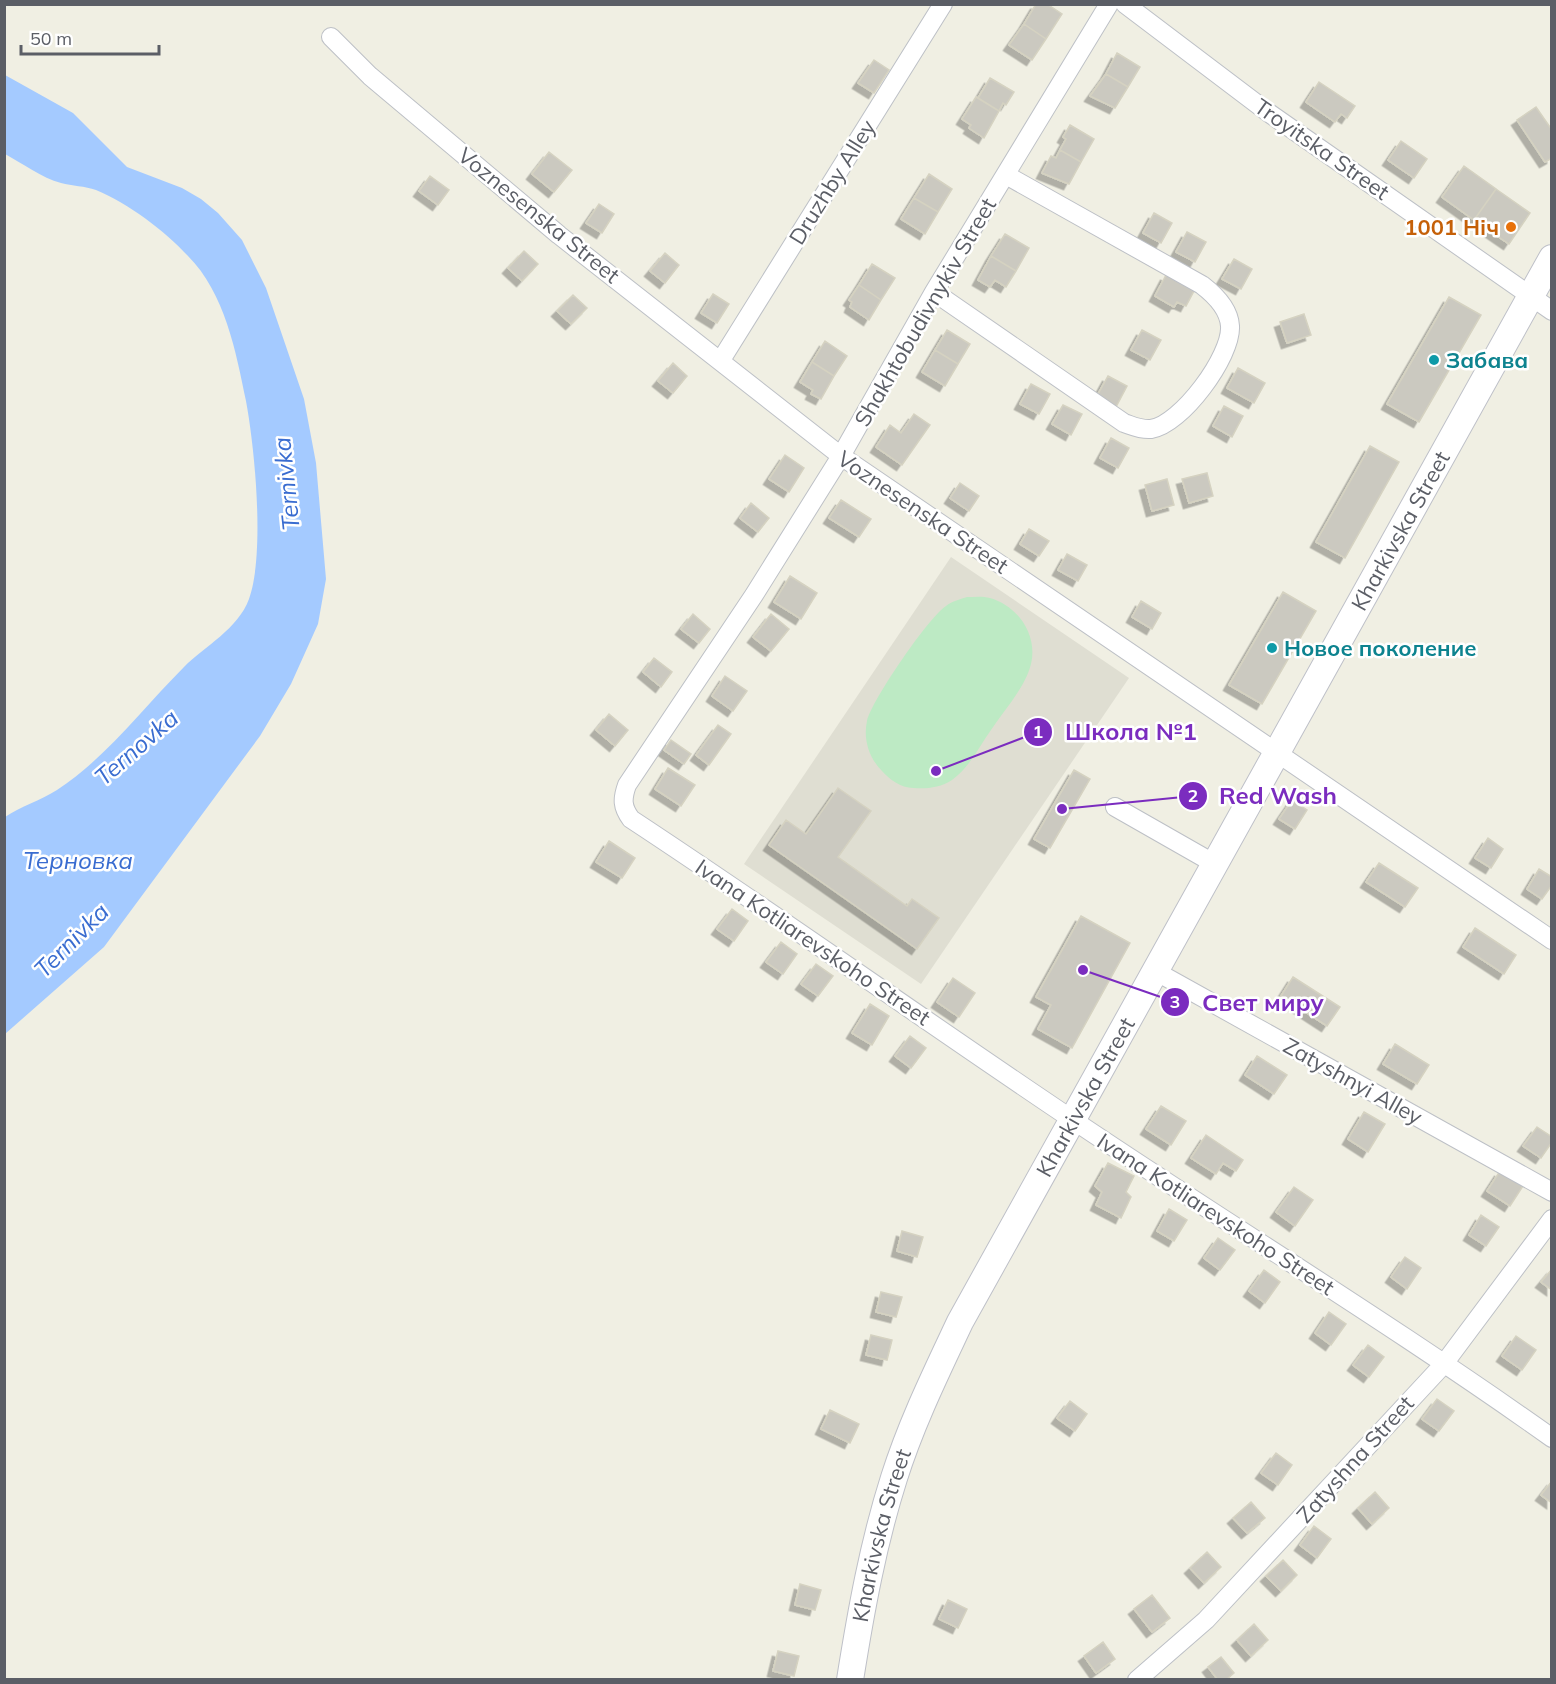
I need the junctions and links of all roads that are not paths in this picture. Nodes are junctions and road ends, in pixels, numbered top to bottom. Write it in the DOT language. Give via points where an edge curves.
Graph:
graph roads {
  1 [pos="943,4"];
  2 [pos="1109,4"];
  3 [pos="1125,4"];
  4 [pos="331,37"];
  5 [pos="1006,175"];
  6 [pos="1551,258"];
  7 [pos="934,292"];
  8 [pos="1531,295"];
  9 [pos="1551,311"];
  10 [pos="721,360"];
  11 [pos="841,456"];
  12 [pos="1276,754"];
  13 [pos="622,799"];
  14 [pos="1115,807"];
  15 [pos="1215,864"];
  16 [pos="1551,940"];
  17 [pos="1155,971"];
  18 [pos="1072,1120"];
  19 [pos="1551,1191"];
  20 [pos="1551,1219"];
  21 [pos="1443,1365"];
  22 [pos="1551,1438"];
  23 [pos="850,1680"];
  24 [pos="1137,1680"];
  1 -- 10 [label="street, Druzhby Alley"];
  2 -- 5 [label="street, Shakhtobudivnykiv Street"];
  3 -- 8 [label="street, Troyitska Street" via="1269,113"];
  4 -- 10 [label="street, Voznesenska Street" via="370,76 560,235"];
  5 -- 7 [label="street, Shakhtobudivnykiv Street"];
  5 -- 7 [label="street" via="1213,294 1230,324 1230,337 1222,356 1198,394 1180,412 1153,429 1139,429 1124,423"];
  6 -- 8 [label="street, Kharkivska Street"];
  7 -- 11 [label="street, Shakhtobudivnykiv Street"];
  8 -- 9 [label="street, Troyitska Street"];
  8 -- 12 [label="street, Kharkivska Street"];
  10 -- 11 [label="street, Voznesenska Street"];
  11 -- 12 [label="street, Voznesenska Street"];
  11 -- 13 [label="street, Shakhtobudivnykiv Street" via="627,785"];
  12 -- 15 [label="street, Kharkivska Street"];
  12 -- 16 [label="street, Voznesenska Street"];
  13 -- 18 [label="street, Ivana Kotliarevskoho Street" via="631,819"];
  14 -- 15 [label="street"];
  15 -- 17 [label="street, Kharkivska Street"];
  17 -- 18 [label="street, Kharkivska Street"];
  17 -- 19 [label="street, Zatyshnyi Alley"];
  18 -- 21 [label="street, Ivana Kotliarevskoho Street"];
  18 -- 23 [label="street, Kharkivska Street" via="960,1322 913,1427 877,1538"];
  20 -- 21 [label="street, Zatyshna Street"];
  21 -- 22 [label="street, Ivana Kotliarevskoho Street"];
  21 -- 24 [label="street, Zatyshna Street" via="1206,1620"];
}
